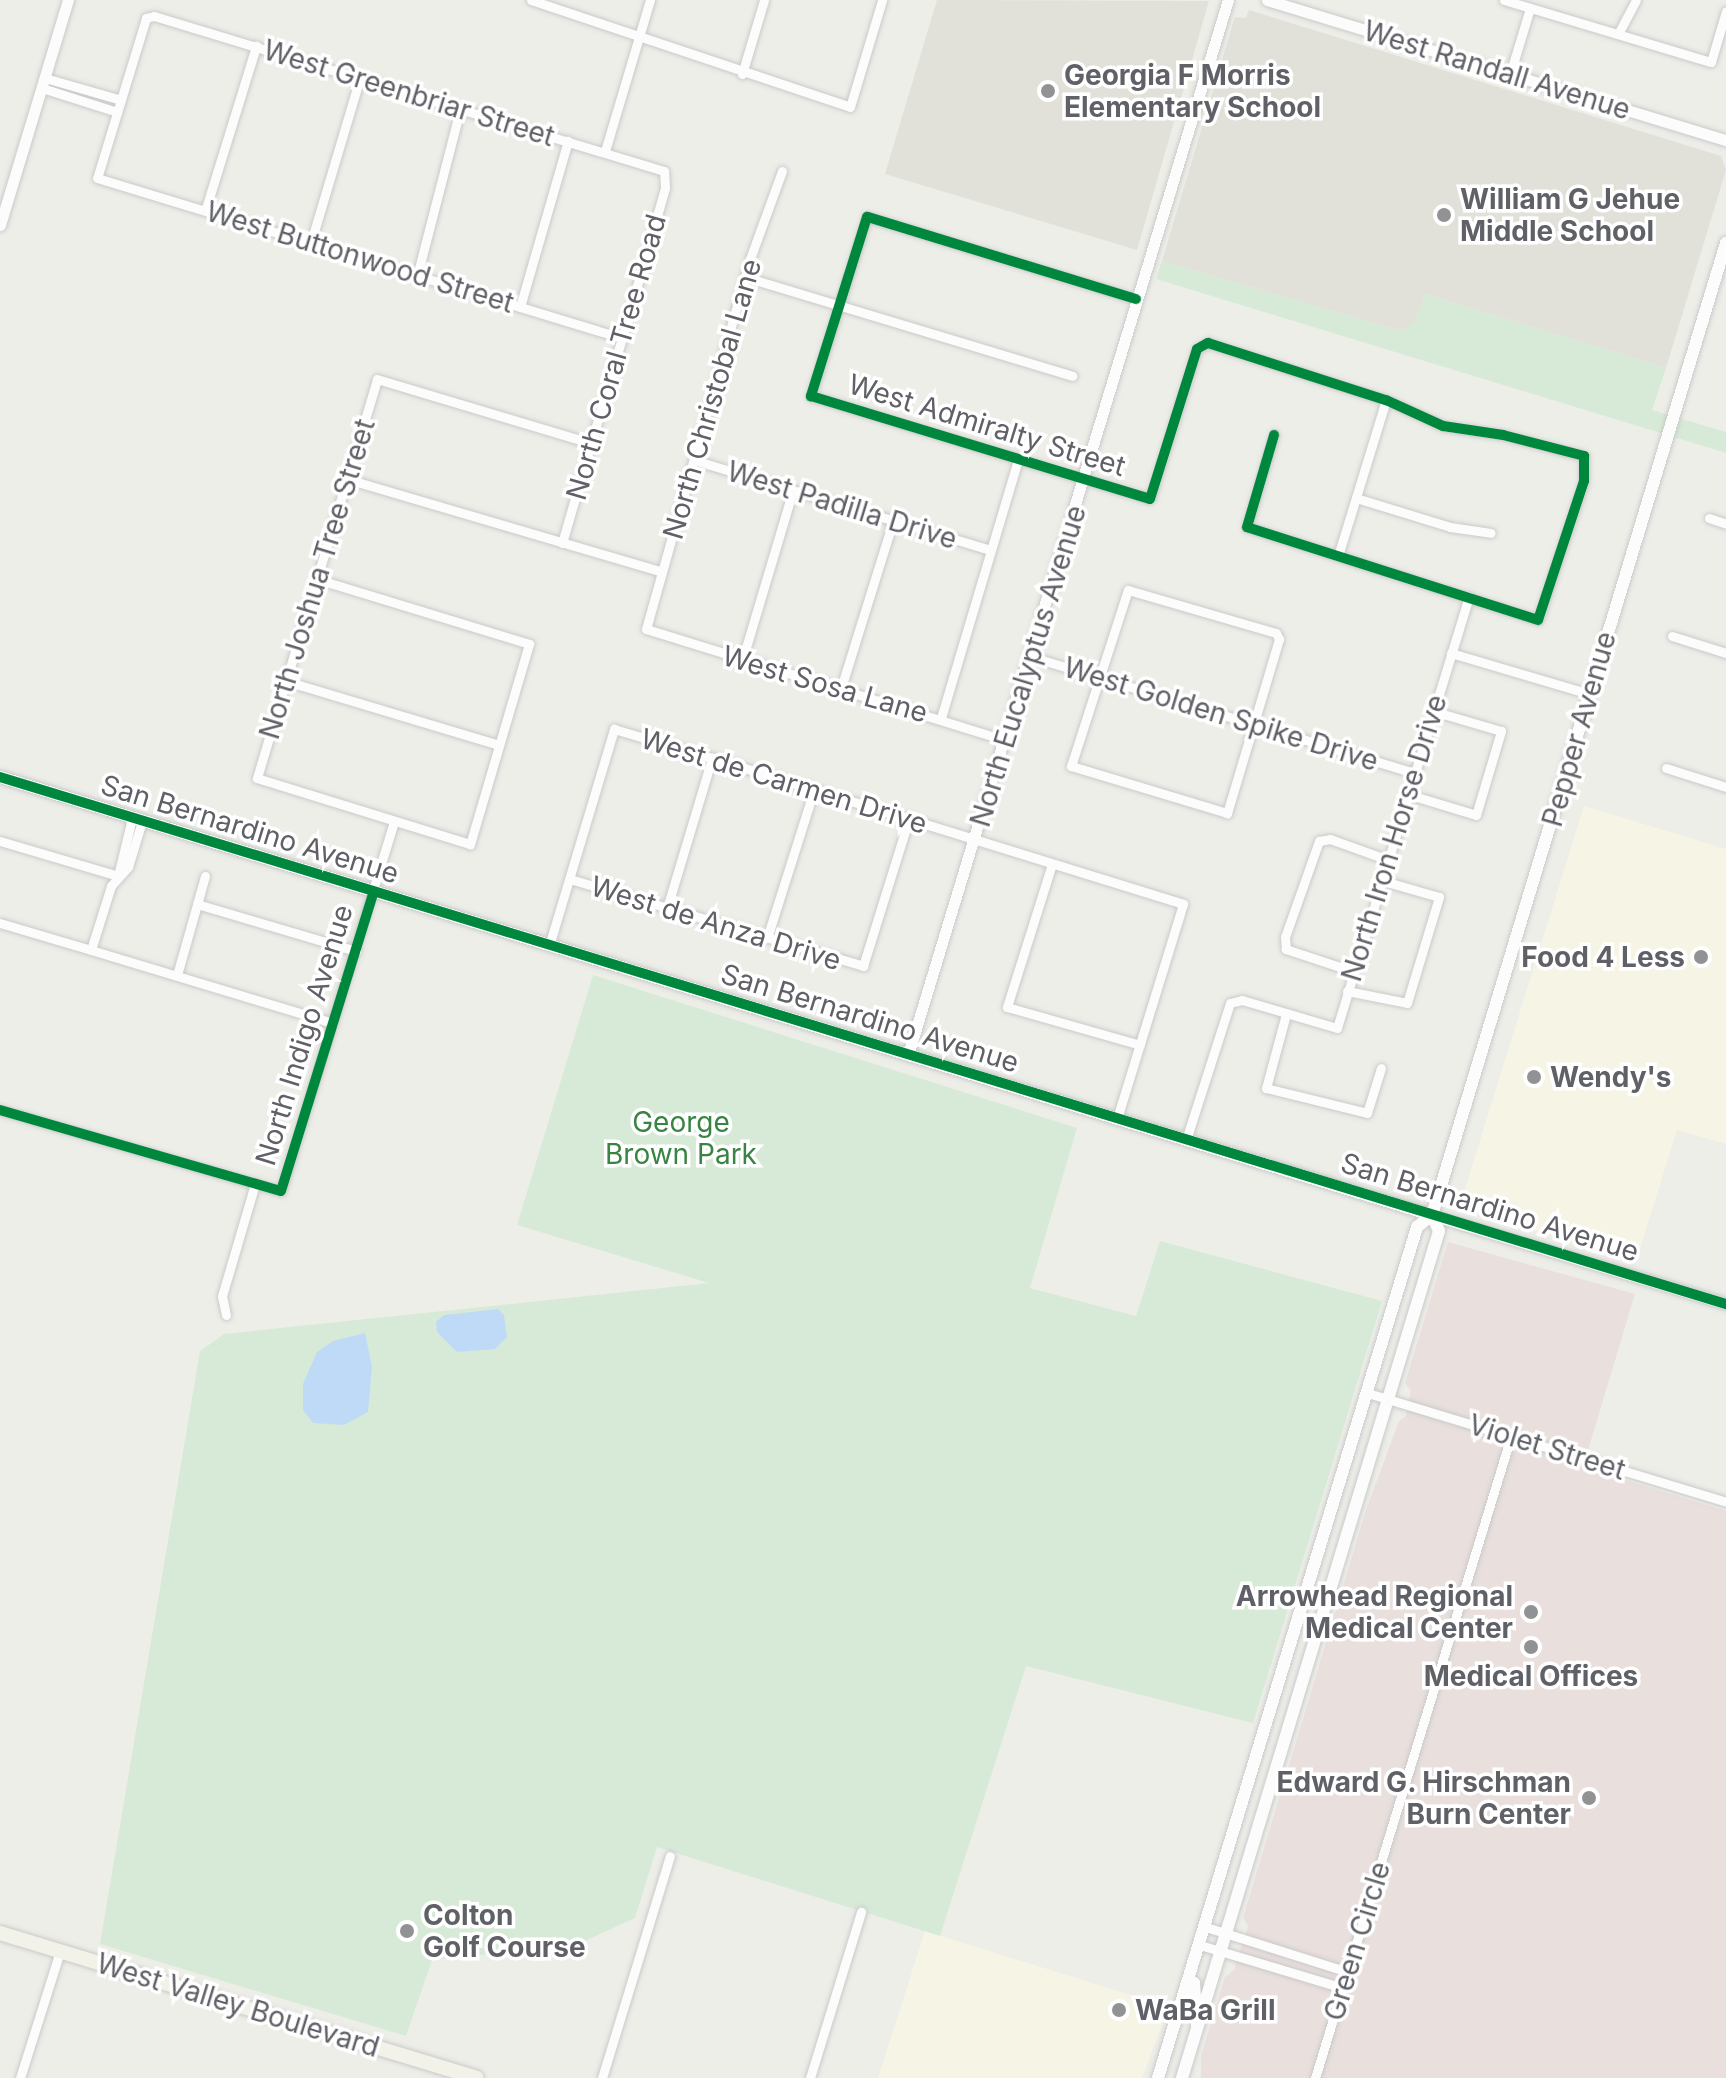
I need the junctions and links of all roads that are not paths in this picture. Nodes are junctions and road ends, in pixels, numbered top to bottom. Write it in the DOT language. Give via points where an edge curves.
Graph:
graph roads {
  1 [pos="68,0"];
  2 [pos="531,0"];
  3 [pos="650,0"];
  4 [pos="764,0"];
  5 [pos="882,0"];
  6 [pos="1228,0"];
  7 [pos="1267,0"];
  8 [pos="1504,0"];
  9 [pos="1636,0"];
  10 [pos="1530,8"];
  11 [pos="1726,11"];
  12 [pos="1618,34"];
  13 [pos="640,35"];
  14 [pos="256,46"];
  15 [pos="742,74"];
  16 [pos="1510,74"];
  17 [pos="360,78"];
  18 [pos="43,83"];
  19 [pos="121,100"];
  20 [pos="460,110"];
  21 [pos="117,112"];
  22 [pos="1726,140"];
  23 [pos="568,141"];
  24 [pos="605,151"];
  25 [pos="664,171"];
  26 [pos="782,171"];
  27 [pos="206,208"];
  28 [pos="0,225"];
  29 [pos="311,242"];
  30 [pos="1726,243"];
  31 [pos="417,276"];
  32 [pos="745,277"];
  33 [pos="1136,299"];
  34 [pos="839,305"];
  35 [pos="520,307"];
  36 [pos="622,338"];
  37 [pos="1072,376"];
  38 [pos="1386,400"];
  39 [pos="1274,435"];
  40 [pos="591,443"];
  41 [pos="1018,459"];
  42 [pos="694,460"];
  43 [pos="347,479"];
  44 [pos="1085,481"];
  45 [pos="793,490"];
  46 [pos="1356,498"];
  47 [pos="1709,518"];
  48 [pos="893,521"];
  49 [pos="1726,524"];
  50 [pos="1491,533"];
  51 [pos="562,543"];
  52 [pos="991,550"];
  53 [pos="1338,556"];
  54 [pos="662,572"];
  55 [pos="317,579"];
  56 [pos="1469,597"];
  57 [pos="646,629"];
  58 [pos="1672,636"];
  59 [pos="1451,653"];
  60 [pos="1726,653"];
  61 [pos="1029,656"];
  62 [pos="742,661"];
  63 [pos="1098,677"];
  64 [pos="286,681"];
  65 [pos="841,688"];
  66 [pos="1589,694"];
  67 [pos="1433,711"];
  68 [pos="941,718"];
  69 [pos="1253,724"];
  70 [pos="1004,740"];
  71 [pos="499,745"];
  72 [pos="712,758"];
  73 [pos="1666,768"];
  74 [pos="1414,773"];
  75 [pos="0,777"];
  76 [pos="1726,787"];
  77 [pos="814,790"];
  78 [pos="1407,794"];
  79 [pos="909,818"];
  80 [pos="137,819"];
  81 [pos="394,821"];
  82 [pos="974,840"];
  83 [pos="0,841"];
  84 [pos="1386,859"];
  85 [pos="1052,864"];
  86 [pos="118,876"];
  87 [pos="205,876"];
  88 [pos="570,879"];
  89 [pos="1380,880"];
  90 [pos="373,893"];
  91 [pos="197,904"];
  92 [pos="667,908"];
  93 [pos="0,923"];
  94 [pos="767,938"];
  95 [pos="549,946"];
  96 [pos="91,950"];
  97 [pos="356,951"];
  98 [pos="1352,971"];
  99 [pos="177,975"];
  100 [pos="1347,991"];
  101 [pos="1286,1014"];
  102 [pos="333,1023"];
  103 [pos="1140,1045"];
  104 [pos="908,1055"];
  105 [pos="1381,1068"];
  106 [pos="0,1110"];
  107 [pos="1117,1119"];
  108 [pos="1186,1140"];
  109 [pos="255,1184"];
  110 [pos="1432,1215"];
  111 [pos="1726,1304"];
  112 [pos="226,1315"];
  113 [pos="1368,1393"];
  114 [pos="1388,1399"];
  115 [pos="1511,1436"];
  116 [pos="1726,1502"];
  117 [pos="670,1856"];
  118 [pos="861,1912"];
  119 [pos="1206,1927"];
  120 [pos="0,1933"];
  121 [pos="1226,1933"];
  122 [pos="1200,1945"];
  123 [pos="60,1951"];
  124 [pos="1221,1951"];
  125 [pos="1348,1972"];
  126 [pos="1189,1980"];
  127 [pos="1343,1988"];
  128 [pos="1197,2026"];
  129 [pos="1184,2077"];
  130 [pos="20,2078"];
  131 [pos="476,2078"];
  132 [pos="602,2078"];
  133 [pos="810,2078"];
  134 [pos="1158,2078"];
  135 [pos="1315,2078"];
  1 -- 18 [label="street"];
  2 -- 13 [label="street"];
  3 -- 13 [label="street"];
  4 -- 15 [label="street"];
  5 -- 15 [label="street" via="850,107"];
  6 -- 33 [label="street, North Eucalyptus Avenue"];
  7 -- 16 [label="street, West Randall Avenue"];
  8 -- 10 [label="street"];
  9 -- 12 [label="street"];
  10 -- 12 [label="street"];
  10 -- 16 [label="street"];
  11 -- 12 [label="street" via="1711,62"];
  13 -- 15 [label="street"];
  13 -- 24 [label="street"];
  14 -- 17 [label="street, West Greenbriar Street"];
  14 -- 19 [label="street, West Greenbriar Street" via="146,18"];
  14 -- 27 [label="street"];
  16 -- 22 [label="street, West Randall Avenue"];
  17 -- 20 [label="street, West Greenbriar Street"];
  17 -- 29 [label="street"];
  18 -- 19 [label="street"];
  18 -- 21 [label="street"];
  18 -- 28 [label="street"];
  19 -- 21 [label="street"];
  20 -- 23 [label="street, West Greenbriar Street"];
  20 -- 31 [label="street"];
  21 -- 27 [label="street, West Buttonwood Street" via="97,178"];
  23 -- 24 [label="street, West Greenbriar Street"];
  23 -- 35 [label="street"];
  24 -- 25 [label="street, West Greenbriar Street"];
  25 -- 36 [label="street, North Coral Tree Road" via="665,188"];
  26 -- 32 [label="street, North Christobal Lane"];
  27 -- 29 [label="street, West Buttonwood Street"];
  29 -- 31 [label="street, West Buttonwood Street"];
  30 -- 66 [label="main road, Pepper Avenue"];
  31 -- 35 [label="street, West Buttonwood Street"];
  32 -- 34 [label="street"];
  32 -- 42 [label="street, North Christobal Lane"];
  33 -- 34 [label="street" via="867,217"];
  33 -- 44 [label="street, North Eucalyptus Avenue"];
  34 -- 37 [label="street"];
  34 -- 41 [label="street, West Admiralty Street" via="811,396"];
  35 -- 36 [label="street, West Buttonwood Street"];
  36 -- 40 [label="street, North Coral Tree Road"];
  38 -- 44 [label="street, West Admiralty Street" via="1208,343 1197,349 1150,499"];
  38 -- 46 [label="street"];
  38 -- 56 [label="street" via="1443,426 1584,456 1584,481 1538,620"];
  39 -- 53 [label="street" via="1247,527"];
  40 -- 43 [label="street, North Joshua Tree Street" via="377,379"];
  40 -- 51 [label="street, North Coral Tree Road"];
  41 -- 44 [label="street, West Admiralty Street"];
  41 -- 52 [label="street"];
  42 -- 45 [label="street, West Padilla Drive"];
  42 -- 54 [label="street, North Christobal Lane"];
  43 -- 51 [label="street"];
  43 -- 55 [label="street, North Joshua Tree Street"];
  44 -- 61 [label="street, North Eucalyptus Avenue"];
  45 -- 48 [label="street, West Padilla Drive"];
  45 -- 62 [label="street"];
  46 -- 50 [label="street" via="1450,527"];
  46 -- 53 [label="street"];
  47 -- 49 [label="street"];
  48 -- 52 [label="street, West Padilla Drive"];
  48 -- 65 [label="street"];
  51 -- 54 [label="street"];
  52 -- 68 [label="street"];
  53 -- 56 [label="street"];
  54 -- 57 [label="street, North Christobal Lane"];
  55 -- 64 [label="street, North Joshua Tree Street"];
  55 -- 71 [label="street" via="529,644"];
  56 -- 59 [label="street, North Iron Horse Drive"];
  57 -- 62 [label="street, West Sosa Lane"];
  58 -- 60 [label="street"];
  59 -- 66 [label="street"];
  59 -- 67 [label="street, North Iron Horse Drive"];
  61 -- 63 [label="street, West Golden Spike Drive"];
  61 -- 70 [label="street, North Eucalyptus Avenue"];
  62 -- 65 [label="street, West Sosa Lane"];
  63 -- 69 [label="street, West Golden Spike Drive"];
  63 -- 69 [label="street" via="1122,597 1137,590 1276,633"];
  63 -- 69 [label="street" via="1071,766 1227,813"];
  64 -- 71 [label="street"];
  64 -- 81 [label="street, North Joshua Tree Street" via="257,778"];
  65 -- 68 [label="street, West Sosa Lane"];
  66 -- 110 [label="main road, Pepper Avenue"];
  67 -- 74 [label="street, North Iron Horse Drive"];
  67 -- 78 [label="street" via="1501,731 1476,815"];
  68 -- 70 [label="street, West Sosa Lane"];
  69 -- 74 [label="street, West Golden Spike Drive"];
  70 -- 82 [label="street, North Eucalyptus Avenue"];
  71 -- 81 [label="street" via="470,844"];
  72 -- 77 [label="street, West de Carmen Drive"];
  72 -- 88 [label="street, West de Carmen Drive" via="614,729"];
  72 -- 92 [label="street"];
  73 -- 76 [label="street"];
  74 -- 78 [label="street, North Iron Horse Drive"];
  75 -- 80 [label="main road, San Bernardino Avenue"];
  77 -- 79 [label="street, West de Carmen Drive"];
  77 -- 94 [label="street"];
  78 -- 84 [label="street, North Iron Horse Drive"];
  79 -- 82 [label="street, West de Carmen Drive"];
  79 -- 94 [label="street, West de Anza Drive" via="863,966"];
  80 -- 86 [label="street"];
  80 -- 90 [label="main road, San Bernardino Avenue"];
  81 -- 90 [label="street, North Indigo Avenue"];
  82 -- 85 [label="street, West de Carmen Drive"];
  82 -- 104 [label="street, North Eucalyptus Avenue"];
  83 -- 86 [label="street"];
  84 -- 89 [label="street, North Iron Horse Drive"];
  84 -- 98 [label="street" via="1330,839 1319,841 1285,937 1286,949"];
  85 -- 103 [label="street, West de Carmen Drive" via="1183,904"];
  85 -- 103 [label="street" via="1007,1007"];
  86 -- 96 [label="street"];
  87 -- 91 [label="street"];
  88 -- 92 [label="street, West de Anza Drive"];
  88 -- 95 [label="street"];
  89 -- 98 [label="street, North Iron Horse Drive"];
  89 -- 100 [label="street" via="1439,897 1407,1003"];
  90 -- 95 [label="main road, San Bernardino Avenue"];
  90 -- 97 [label="street, North Indigo Avenue"];
  91 -- 97 [label="street"];
  91 -- 99 [label="street"];
  92 -- 94 [label="street, West de Anza Drive"];
  93 -- 96 [label="street"];
  95 -- 104 [label="main road, San Bernardino Avenue"];
  96 -- 99 [label="street"];
  97 -- 102 [label="street, North Indigo Avenue"];
  98 -- 100 [label="street, North Iron Horse Drive"];
  99 -- 102 [label="street"];
  100 -- 101 [label="street, North Iron Horse Drive" via="1337,1028"];
  101 -- 105 [label="street" via="1266,1088 1367,1113"];
  101 -- 108 [label="street" via="1242,1000 1230,1003"];
  102 -- 109 [label="street, North Indigo Avenue" via="281,1191"];
  103 -- 107 [label="street"];
  104 -- 107 [label="main road, San Bernardino Avenue"];
  106 -- 109 [label="street"];
  107 -- 108 [label="main road, San Bernardino Avenue"];
  108 -- 110 [label="main road, San Bernardino Avenue"];
  109 -- 112 [label="street" via="222,1296"];
  110 -- 111 [label="street, San Bernardino Avenue"];
  110 -- 113 [label="main road, Pepper Avenue" via="1417,1227"];
  110 -- 114 [label="main road, Pepper Avenue" via="1439,1231"];
  113 -- 114 [label="street, Violet Street"];
  113 -- 119 [label="main road, Pepper Avenue"];
  114 -- 115 [label="street, Violet Street"];
  114 -- 121 [label="main road, Pepper Avenue"];
  115 -- 116 [label="street, Violet Street"];
  115 -- 125 [label="street, Green Circle"];
  117 -- 132 [label="street"];
  118 -- 133 [label="street"];
  119 -- 121 [label="street"];
  119 -- 122 [label="main road, Pepper Avenue"];
  120 -- 123 [label="main road, West Valley Boulevard"];
  121 -- 124 [label="main road, Pepper Avenue"];
  121 -- 125 [label="street"];
  122 -- 124 [label="street"];
  122 -- 126 [label="main road, Pepper Avenue"];
  123 -- 130 [label="street"];
  123 -- 131 [label="main road, West Valley Boulevard"];
  124 -- 127 [label="street"];
  124 -- 128 [label="main road, Pepper Avenue"];
  125 -- 127 [label="street, Green Circle"];
  126 -- 128 [label="main road" via="1194,1983"];
  126 -- 134 [label="main road, Pepper Avenue"];
  127 -- 135 [label="street, Green Circle"];
  128 -- 129 [label="main road, Pepper Avenue"];
}
